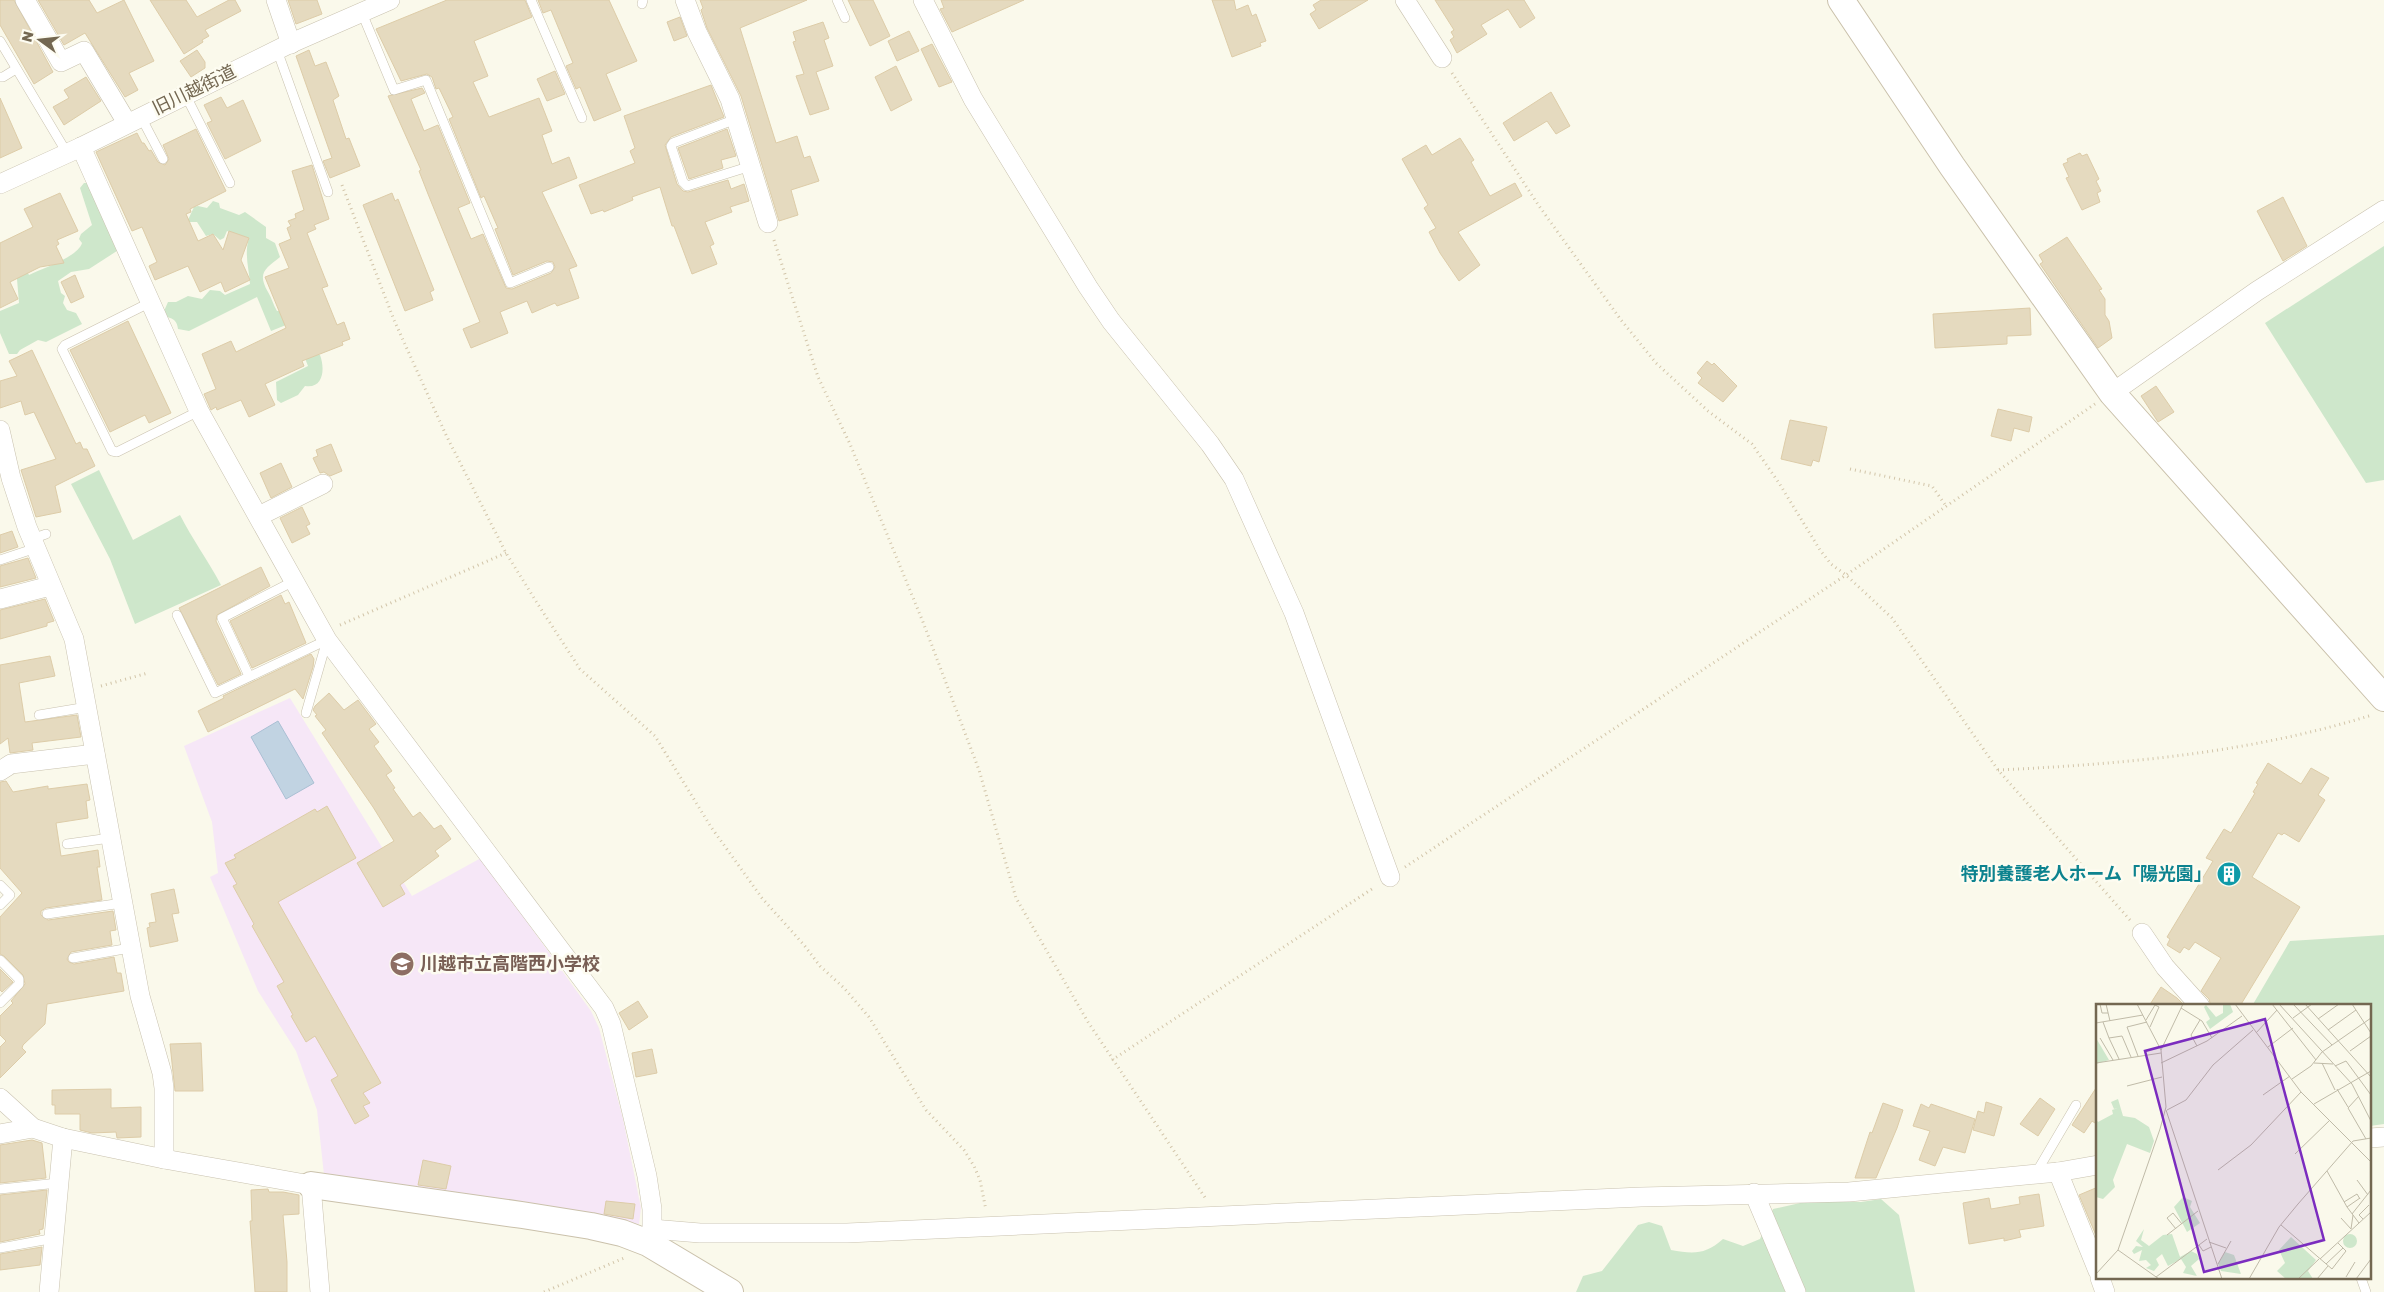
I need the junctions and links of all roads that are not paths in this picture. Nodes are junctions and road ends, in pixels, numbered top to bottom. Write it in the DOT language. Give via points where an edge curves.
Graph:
graph roads {
  1 [pos="25,0"];
  2 [pos="276,0"];
  3 [pos="390,0"];
  4 [pos="531,0"];
  5 [pos="685,0"];
  6 [pos="837,0"];
  7 [pos="923,0"];
  8 [pos="1405,0"];
  9 [pos="1841,0"];
  10 [pos="362,13"];
  11 [pos="845,18"];
  12 [pos="0,41"];
  13 [pos="284,47"];
  14 [pos="1442,58"];
  15 [pos="16,68"];
  16 [pos="0,77"];
  17 [pos="185,94"];
  18 [pos="582,118"];
  19 [pos="736,119"];
  20 [pos="134,120"];
  21 [pos="74,150"];
  22 [pos="163,159"];
  23 [pos="751,166"];
  24 [pos="230,183"];
  25 [pos="0,184"];
  26 [pos="328,192"];
  27 [pos="2384,210"];
  28 [pos="768,222"];
  29 [pos="549,267"];
  30 [pos="151,302"];
  31 [pos="2112,393"];
  32 [pos="199,411"];
  33 [pos="0,430"];
  34 [pos="323,484"];
  35 [pos="259,516"];
  36 [pos="38,540"];
  37 [pos="0,560"];
  38 [pos="294,581"];
  39 [pos="50,586"];
  40 [pos="0,599"];
  41 [pos="177,615"];
  42 [pos="325,636"];
  43 [pos="250,676"];
  44 [pos="85,699"];
  45 [pos="2379,706"];
  46 [pos="306,713"];
  47 [pos="39,715"];
  48 [pos="95,754"];
  49 [pos="0,771"];
  50 [pos="110,838"];
  51 [pos="67,844"];
  52 [pos="1390,877"];
  53 [pos="0,885"];
  54 [pos="122,903"];
  55 [pos="0,905"];
  56 [pos="47,914"];
  57 [pos="2142,933"];
  58 [pos="130,948"];
  59 [pos="73,958"];
  60 [pos="0,960"];
  61 [pos="0,1003"];
  62 [pos="2197,1004"];
  63 [pos="0,1098"];
  64 [pos="2076,1105"];
  65 [pos="33,1128"];
  66 [pos="0,1134"];
  67 [pos="63,1138"];
  68 [pos="164,1159"];
  69 [pos="2096,1164"];
  70 [pos="2058,1172"];
  71 [pos="2036,1174"];
  72 [pos="58,1183"];
  73 [pos="311,1185"];
  74 [pos="0,1189"];
  75 [pos="1754,1193"];
  76 [pos="650,1236"];
  77 [pos="55,1238"];
  78 [pos="0,1248"];
  79 [pos="2096,1266"];
  80 [pos="2101,1280"];
  81 [pos="2362,1280"];
  82 [pos="49,1292"];
  83 [pos="320,1292"];
  84 [pos="730,1292"];
  85 [pos="1796,1292"];
  86 [pos="2105,1292"];
  87 [pos="2366,1292"];
  1 -- 20 [label="street" via="61,62 84,51"];
  2 -- 13 [label="street"];
  3 -- 10 [label="street, 旧川越街道"];
  4 -- 18 [label="lane"];
  5 -- 19 [label="street"];
  6 -- 11 [label="lane"];
  7 -- 52 [label="street" via="973,99 1088,287 1116,329 1210,444 1234,479 1294,613"];
  8 -- 14 [label="street"];
  9 -- 31 [label="street" via="1952,166"];
  10 -- 13 [label="street, 旧川越街道"];
  10 -- 29 [label="lane" via="394,90 426,80 510,284"];
  12 -- 15 [label="lane"];
  13 -- 17 [label="street, 旧川越街道"];
  13 -- 26 [label="lane"];
  15 -- 16 [label="lane"];
  15 -- 21 [label="lane"];
  17 -- 20 [label="street, 旧川越街道"];
  17 -- 24 [label="lane"];
  19 -- 23 [label="street"];
  19 -- 23 [label="lane" via="671,146 687,186"];
  20 -- 21 [label="street, 旧川越街道"];
  20 -- 22 [label="lane"];
  21 -- 25 [label="street, 旧川越街道"];
  21 -- 30 [label="street"];
  23 -- 28 [label="street"];
  27 -- 31 [label="street" via="2257,291"];
  30 -- 32 [label="street"];
  30 -- 32 [label="lane" via="62,349 112,451 116,452"];
  31 -- 45 [label="street"];
  32 -- 35 [label="street"];
  33 -- 36 [label="street" via="11,478"];
  34 -- 35 [label="street"];
  35 -- 38 [label="street"];
  36 -- 37 [label="lane"];
  36 -- 39 [label="street"];
  38 -- 42 [label="street"];
  38 -- 43 [label="lane" via="222,618"];
  39 -- 40 [label="street"];
  39 -- 44 [label="street" via="74,639"];
  41 -- 43 [label="lane" via="214,693"];
  42 -- 43 [label="lane"];
  42 -- 46 [label="lane"];
  42 -- 76 [label="street" via="604,1008 611,1024 647,1176 652,1209"];
  44 -- 47 [label="lane"];
  44 -- 48 [label="street"];
  48 -- 49 [label="street" via="11,764"];
  48 -- 50 [label="street"];
  50 -- 51 [label="lane"];
  50 -- 54 [label="street"];
  53 -- 55 [label="lane" via="10,895"];
  54 -- 56 [label="lane"];
  54 -- 58 [label="street"];
  57 -- 62 [label="street" via="2165,967"];
  58 -- 59 [label="lane"];
  58 -- 68 [label="street" via="144,1014 162,1073"];
  60 -- 61 [label="lane" via="19,979 19,984"];
  63 -- 65 [label="street"];
  64 -- 71 [label="lane"];
  65 -- 66 [label="street"];
  65 -- 67 [label="street"];
  67 -- 68 [label="street"];
  67 -- 72 [label="street"];
  68 -- 73 [label="street"];
  69 -- 70 [label="street"];
  70 -- 71 [label="street"];
  70 -- 79 [label="street"];
  71 -- 75 [label="street" via="1849,1192"];
  72 -- 74 [label="lane"];
  72 -- 77 [label="street"];
  73 -- 76 [label="street"];
  73 -- 83 [label="street"];
  75 -- 76 [label="street" via="847,1233 675,1232"];
  75 -- 85 [label="street"];
  76 -- 84 [label="street"];
  77 -- 78 [label="lane"];
  77 -- 82 [label="street"];
  80 -- 86 [label="street"];
  81 -- 87 [label="lane"];
}
